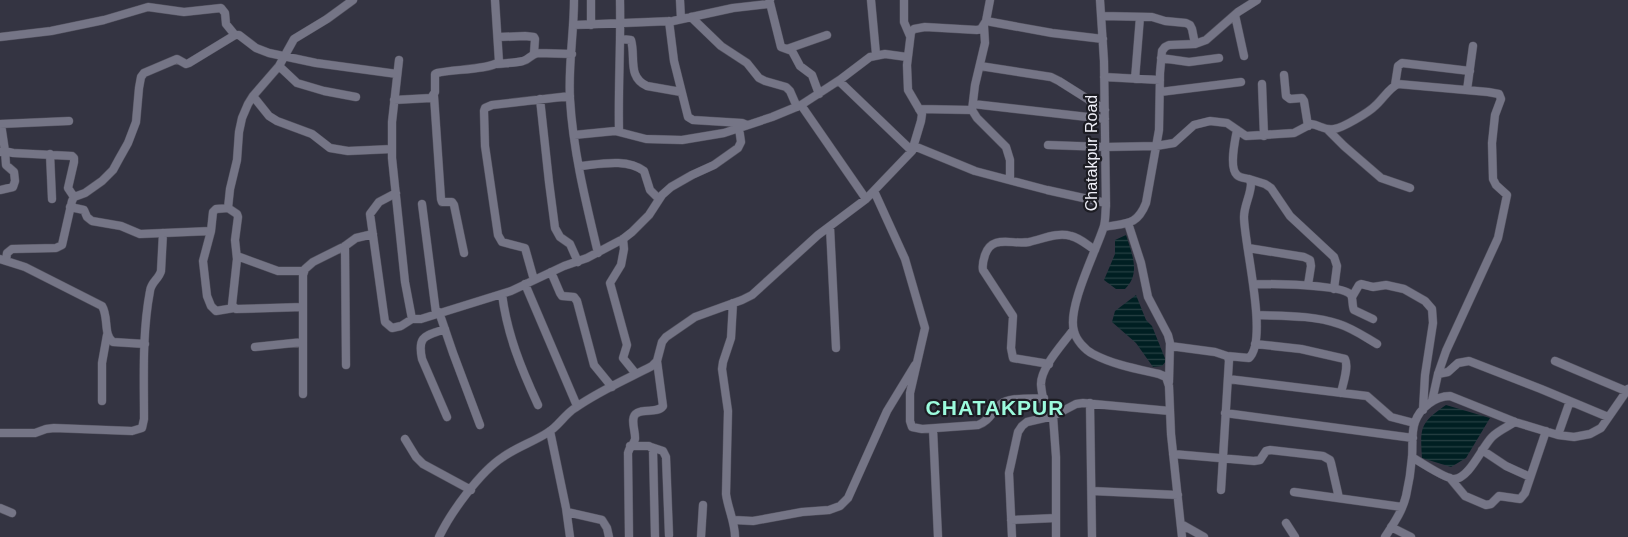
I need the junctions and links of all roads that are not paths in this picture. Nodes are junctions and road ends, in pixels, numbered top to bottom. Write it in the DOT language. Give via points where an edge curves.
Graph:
graph roads {
  1 [pos="353,0"];
  2 [pos="495,0"];
  3 [pos="574,0"];
  4 [pos="591,0"];
  5 [pos="620,0"];
  6 [pos="680,0"];
  7 [pos="871,0"];
  8 [pos="904,0"];
  9 [pos="990,0"];
  10 [pos="1100,0"];
  11 [pos="1257,0"];
  12 [pos="770,1"];
  13 [pos="1236,15"];
  14 [pos="1101,16"];
  15 [pos="690,17"];
  16 [pos="1140,17"];
  17 [pos="681,19"];
  18 [pos="670,21"];
  19 [pos="621,24"];
  20 [pos="985,24"];
  21 [pos="574,25"];
  22 [pos="591,25"];
  23 [pos="235,35"];
  24 [pos="828,35"];
  25 [pos="0,36"];
  26 [pos="910,36"];
  27 [pos="498,37"];
  28 [pos="621,39"];
  29 [pos="1103,39"];
  30 [pos="1195,44"];
  31 [pos="1473,46"];
  32 [pos="786,49"];
  33 [pos="534,53"];
  34 [pos="572,54"];
  35 [pos="876,54"];
  36 [pos="285,56"];
  37 [pos="1244,56"];
  38 [pos="907,57"];
  39 [pos="1161,58"];
  40 [pos="1219,58"];
  41 [pos="399,60"];
  42 [pos="497,64"];
  43 [pos="279,66"];
  44 [pos="980,66"];
  45 [pos="1470,70"];
  46 [pos="397,74"];
  47 [pos="1284,75"];
  48 [pos="1104,77"];
  49 [pos="1135,79"];
  50 [pos="1160,80"];
  51 [pos="839,81"];
  52 [pos="1241,82"];
  53 [pos="1262,84"];
  54 [pos="1395,85"];
  55 [pos="1467,90"];
  56 [pos="681,92"];
  57 [pos="1160,92"];
  58 [pos="819,94"];
  59 [pos="253,96"];
  60 [pos="434,96"];
  61 [pos="570,96"];
  62 [pos="356,97"];
  63 [pos="540,99"];
  64 [pos="394,100"];
  65 [pos="799,106"];
  66 [pos="972,107"];
  67 [pos="919,109"];
  68 [pos="1105,110"];
  69 [pos="1105,119"];
  70 [pos="69,121"];
  71 [pos="0,124"];
  72 [pos="1308,126"];
  73 [pos="743,127"];
  74 [pos="1237,130"];
  75 [pos="1328,130"];
  76 [pos="619,132"];
  77 [pos="574,135"];
  78 [pos="1264,136"];
  79 [pos="1048,145"];
  80 [pos="1156,146"];
  81 [pos="913,148"];
  82 [pos="1105,148"];
  83 [pos="392,149"];
  84 [pos="2,151"];
  85 [pos="50,154"];
  86 [pos="580,166"];
  87 [pos="1249,179"];
  88 [pos="1010,180"];
  89 [pos="1410,188"];
  90 [pos="0,190"];
  91 [pos="874,191"];
  92 [pos="396,192"];
  93 [pos="74,197"];
  94 [pos="52,199"];
  95 [pos="659,199"];
  96 [pos="866,199"];
  97 [pos="1106,203"];
  98 [pos="422,204"];
  99 [pos="70,207"];
  100 [pos="228,208"];
  101 [pos="1128,222"];
  102 [pos="830,227"];
  103 [pos="1104,227"];
  104 [pos="211,231"];
  105 [pos="163,233"];
  106 [pos="372,234"];
  107 [pos="623,239"];
  108 [pos="345,246"];
  109 [pos="1248,248"];
  110 [pos="1094,250"];
  111 [pos="464,252"];
  112 [pos="598,253"];
  113 [pos="237,256"];
  114 [pos="3,260"];
  115 [pos="578,262"];
  116 [pos="304,271"];
  117 [pos="551,272"];
  118 [pos="534,280"];
  119 [pos="525,284"];
  120 [pos="1253,284"];
  121 [pos="1308,285"];
  122 [pos="1334,290"];
  123 [pos="502,294"];
  124 [pos="1352,297"];
  125 [pos="732,303"];
  126 [pos="303,307"];
  127 [pos="234,308"];
  128 [pos="438,312"];
  129 [pos="1256,315"];
  130 [pos="412,319"];
  131 [pos="1373,319"];
  132 [pos="445,329"];
  133 [pos="1073,330"];
  134 [pos="107,335"];
  135 [pos="303,342"];
  136 [pos="145,344"];
  137 [pos="1255,344"];
  138 [pos="1377,344"];
  139 [pos="1170,346"];
  140 [pos="255,347"];
  141 [pos="836,348"];
  142 [pos="1227,356"];
  143 [pos="919,359"];
  144 [pos="657,361"];
  145 [pos="1555,361"];
  146 [pos="346,364"];
  147 [pos="1049,364"];
  148 [pos="636,374"];
  149 [pos="1438,374"];
  150 [pos="1228,379"];
  151 [pos="1169,386"];
  152 [pos="612,387"];
  153 [pos="1627,390"];
  154 [pos="1341,393"];
  155 [pos="303,394"];
  156 [pos="1044,398"];
  157 [pos="102,401"];
  158 [pos="1432,401"];
  159 [pos="1570,401"];
  160 [pos="1090,404"];
  161 [pos="538,405"];
  162 [pos="577,406"];
  163 [pos="1423,410"];
  164 [pos="1170,411"];
  165 [pos="1225,413"];
  166 [pos="447,417"];
  167 [pos="1050,417"];
  168 [pos="1608,418"];
  169 [pos="1515,422"];
  170 [pos="1414,423"];
  171 [pos="480,425"];
  172 [pos="932,429"];
  173 [pos="550,431"];
  174 [pos="1546,431"];
  175 [pos="0,433"];
  176 [pos="1558,435"];
  177 [pos="1413,438"];
  178 [pos="405,439"];
  179 [pos="630,446"];
  180 [pos="651,447"];
  181 [pos="1482,450"];
  182 [pos="1173,454"];
  183 [pos="1412,457"];
  184 [pos="1223,458"];
  185 [pos="1530,477"];
  186 [pos="1450,478"];
  187 [pos="470,490"];
  188 [pos="1221,490"];
  189 [pos="1092,491"];
  190 [pos="1294,492"];
  191 [pos="1178,495"];
  192 [pos="1339,498"];
  193 [pos="703,504"];
  194 [pos="1402,507"];
  195 [pos="0,508"];
  196 [pos="567,512"];
  197 [pos="12,513"];
  198 [pos="1056,518"];
  199 [pos="734,520"];
  200 [pos="1011,520"];
  201 [pos="1286,523"];
  202 [pos="1181,524"];
  203 [pos="1391,528"];
  204 [pos="669,535"];
  205 [pos="439,537"];
  206 [pos="570,537"];
  207 [pos="609,537"];
  208 [pos="629,537"];
  209 [pos="656,537"];
  210 [pos="701,537"];
  211 [pos="735,537"];
  212 [pos="938,537"];
  213 [pos="1012,537"];
  214 [pos="1056,537"];
  215 [pos="1092,537"];
  216 [pos="1182,537"];
  217 [pos="1204,537"];
  218 [pos="1295,537"];
  219 [pos="1385,537"];
  220 [pos="1411,537"];
  1 -- 36 [label="street" via="294,39"];
  2 -- 27 [label="street"];
  3 -- 21 [label="street"];
  4 -- 22 [label="street"];
  5 -- 19 [label="street"];
  6 -- 17 [label="street"];
  7 -- 35 [label="street"];
  8 -- 26 [label="street" via="904,22"];
  9 -- 20 [label="street"];
  10 -- 14 [label="street, Chatakpur Road"];
  11 -- 13 [label="street"];
  12 -- 15 [label="street"];
  12 -- 32 [label="street" via="781,47"];
  13 -- 30 [label="street" via="1206,40"];
  13 -- 37 [label="street"];
  14 -- 16 [label="street"];
  14 -- 29 [label="street, Chatakpur Road"];
  15 -- 17 [label="street"];
  15 -- 65 [label="street" via="721,46 747,63 759,78 786,87"];
  16 -- 30 [label="street" via="1186,23 1192,29"];
  16 -- 49 [label="street"];
  17 -- 18 [label="street"];
  18 -- 19 [label="street"];
  18 -- 56 [label="street"];
  19 -- 22 [label="street"];
  19 -- 28 [label="street"];
  20 -- 26 [label="street" via="977,30 919,28 914,29"];
  20 -- 29 [label="street"];
  20 -- 44 [label="street"];
  21 -- 22 [label="street"];
  21 -- 34 [label="street"];
  23 -- 25 [label="street" via="226,24 221,8 184,12 148,7 51,31"];
  23 -- 36 [label="street" via="263,52"];
  23 -- 93 [label="street" via="189,63 177,58 144,73 138,114 128,143 108,175 85,193"];
  24 -- 32 [label="street"];
  26 -- 38 [label="street"];
  27 -- 33 [label="street" via="534,37"];
  27 -- 42 [label="street" via="500,58"];
  28 -- 56 [label="street" via="631,40 633,70 643,84"];
  28 -- 76 [label="street"];
  29 -- 48 [label="street, Chatakpur Road"];
  30 -- 39 [label="street" via="1170,44 1162,51"];
  31 -- 45 [label="street"];
  32 -- 58 [label="street" via="792,50 800,66 812,75"];
  33 -- 34 [label="street"];
  33 -- 42 [label="street" via="522,61"];
  34 -- 61 [label="street"];
  35 -- 38 [label="street"];
  35 -- 51 [label="street"];
  36 -- 43 [label="street"];
  36 -- 46 [label="street"];
  38 -- 67 [label="street" via="908,90"];
  39 -- 40 [label="street" via="1189,62"];
  39 -- 50 [label="street"];
  41 -- 46 [label="street"];
  42 -- 60 [label="street" via="438,72 435,74"];
  43 -- 59 [label="street"];
  43 -- 62 [label="street" via="297,83"];
  44 -- 66 [label="street"];
  44 -- 68 [label="street" via="1051,78"];
  45 -- 54 [label="street" via="1402,63 1398,66"];
  45 -- 55 [label="street"];
  46 -- 64 [label="street"];
  47 -- 72 [label="street" via="1286,96 1302,98"];
  48 -- 49 [label="street"];
  48 -- 68 [label="street, Chatakpur Road"];
  49 -- 50 [label="street"];
  50 -- 57 [label="street"];
  51 -- 58 [label="street"];
  51 -- 81 [label="street"];
  52 -- 57 [label="street"];
  53 -- 78 [label="street"];
  54 -- 55 [label="street" via="1403,83"];
  54 -- 75 [label="street" via="1369,111"];
  55 -- 149 [label="street" via="1501,96 1492,144 1493,179 1507,197 1496,244"];
  56 -- 73 [label="street" via="686,112 693,120 742,123"];
  57 -- 80 [label="street"];
  58 -- 65 [label="street"];
  59 -- 83 [label="street" via="276,121 312,134 330,148 348,151"];
  59 -- 100 [label="street" via="242,118"];
  60 -- 64 [label="street"];
  60 -- 111 [label="street" via="441,198 442,202 454,205"];
  61 -- 63 [label="street"];
  61 -- 77 [label="street"];
  63 -- 115 [label="street" via="556,228 560,237 570,244"];
  63 -- 118 [label="street" via="492,105 485,108 483,115 498,235 502,242 525,248"];
  64 -- 83 [label="street"];
  65 -- 73 [label="street"];
  65 -- 96 [label="street"];
  66 -- 67 [label="street"];
  66 -- 69 [label="street"];
  66 -- 88 [label="street" via="977,118 1006,147"];
  67 -- 81 [label="street" via="922,121"];
  68 -- 69 [label="street, Chatakpur Road"];
  69 -- 82 [label="street, Chatakpur Road"];
  70 -- 71 [label="street"];
  71 -- 84 [label="street"];
  72 -- 75 [label="street" via="1314,124"];
  72 -- 78 [label="street" via="1296,133"];
  73 -- 76 [label="street" via="682,140 646,139"];
  73 -- 95 [label="street" via="738,148 714,166 671,186"];
  74 -- 78 [label="street" via="1246,136"];
  74 -- 80 [label="street" via="1222,121 1199,122 1174,143"];
  74 -- 87 [label="street" via="1233,159 1235,174"];
  75 -- 89 [label="street" via="1381,178"];
  76 -- 77 [label="street"];
  77 -- 86 [label="street"];
  79 -- 82 [label="street"];
  80 -- 82 [label="street"];
  80 -- 101 [label="street" via="1146,204 1139,218"];
  81 -- 88 [label="street"];
  81 -- 91 [label="street"];
  82 -- 97 [label="street, Chatakpur Road"];
  83 -- 92 [label="street"];
  84 -- 85 [label="street"];
  84 -- 90 [label="street" via="6,165 14,172 15,181 13,187"];
  85 -- 93 [label="street" via="74,158 68,188"];
  85 -- 94 [label="street"];
  86 -- 95 [label="street" via="602,163 635,166 644,171 650,190"];
  86 -- 112 [label="street"];
  87 -- 109 [label="street" via="1251,188 1244,218"];
  87 -- 122 [label="street" via="1271,188 1290,216 1334,257 1338,266"];
  88 -- 97 [label="street"];
  91 -- 96 [label="street"];
  91 -- 143 [label="street" via="906,259 925,328"];
  92 -- 106 [label="street" via="371,211"];
  92 -- 130 [label="street" via="404,282"];
  93 -- 99 [label="street"];
  95 -- 107 [label="street" via="649,216"];
  96 -- 102 [label="street"];
  97 -- 103 [label="street, Chatakpur Road"];
  98 -- 128 [label="street"];
  99 -- 105 [label="street" via="81,208 96,222 121,226 140,234"];
  99 -- 114 [label="street" via="60,246 12,249"];
  100 -- 104 [label="street" via="213,212"];
  100 -- 113 [label="street" via="238,214"];
  101 -- 103 [label="street"];
  101 -- 139 [label="street" via="1148,298 1166,330"];
  102 -- 125 [label="street" via="752,294"];
  102 -- 141 [label="street"];
  103 -- 110 [label="street, Chatakpur Road"];
  104 -- 105 [label="street"];
  104 -- 127 [label="street" via="203,261 208,296 216,311"];
  105 -- 136 [label="street" via="161,271 150,290"];
  106 -- 108 [label="street" via="356,238"];
  106 -- 130 [label="street" via="385,322 392,328"];
  107 -- 112 [label="street"];
  107 -- 148 [label="street" via="621,265 610,283 627,345 623,358"];
  108 -- 116 [label="street" via="308,265"];
  108 -- 146 [label="street"];
  109 -- 120 [label="street"];
  109 -- 121 [label="street" via="1310,260"];
  110 -- 133 [label="street, Chatakpur Road" via="1083,277 1072,319"];
  110 -- 147 [label="street" via="1073,236 1057,235 1029,242 995,242 984,257 983,270 1012,316 1013,358"];
  112 -- 115 [label="street"];
  113 -- 116 [label="street" via="278,271"];
  113 -- 127 [label="street"];
  114 -- 134 [label="street" via="25,267 102,306"];
  115 -- 117 [label="street"];
  116 -- 126 [label="street"];
  117 -- 118 [label="street"];
  117 -- 152 [label="street" via="562,296 577,301 594,366"];
  118 -- 119 [label="street"];
  119 -- 123 [label="street"];
  119 -- 162 [label="street"];
  120 -- 121 [label="street"];
  120 -- 129 [label="street"];
  121 -- 122 [label="street"];
  122 -- 124 [label="street"];
  123 -- 128 [label="street"];
  123 -- 161 [label="street" via="513,346"];
  124 -- 131 [label="street" via="1354,310"];
  124 -- 163 [label="street" via="1361,284 1386,285 1404,289 1432,309"];
  125 -- 144 [label="street" via="695,317 666,337"];
  125 -- 199 [label="street" via="731,338 722,369 728,411 726,494"];
  126 -- 127 [label="street"];
  126 -- 135 [label="street"];
  128 -- 130 [label="street"];
  128 -- 132 [label="street"];
  129 -- 137 [label="street"];
  129 -- 138 [label="street" via="1315,318 1340,324"];
  132 -- 166 [label="street" via="424,337 420,343 422,359"];
  132 -- 171 [label="street"];
  133 -- 147 [label="street"];
  133 -- 151 [label="street" via="1091,353 1110,362 1159,374 1166,378"];
  134 -- 136 [label="street" via="117,343"];
  134 -- 157 [label="street" via="102,363"];
  135 -- 140 [label="street"];
  135 -- 155 [label="street"];
  136 -- 175 [label="street" via="142,428 54,428 34,433"];
  137 -- 142 [label="street" via="1249,358"];
  137 -- 154 [label="street" via="1301,349 1344,359 1347,362"];
  139 -- 142 [label="street"];
  139 -- 151 [label="street"];
  142 -- 150 [label="street" via="1230,364"];
  143 -- 172 [label="street" via="910,393 910,421 916,429"];
  143 -- 199 [label="street" via="887,411 848,498 840,506 753,521"];
  144 -- 148 [label="street"];
  144 -- 179 [label="street" via="663,406 659,410 636,413 633,417 634,440"];
  145 -- 153 [label="street"];
  147 -- 156 [label="street" via="1041,384"];
  148 -- 152 [label="street"];
  149 -- 158 [label="street"];
  149 -- 159 [label="street" via="1469,361"];
  150 -- 154 [label="street"];
  150 -- 165 [label="street"];
  151 -- 164 [label="street"];
  152 -- 162 [label="street"];
  153 -- 168 [label="street"];
  154 -- 170 [label="street" via="1367,396 1391,417"];
  156 -- 167 [label="street"];
  156 -- 172 [label="street" via="1003,402 984,423 978,425"];
  158 -- 163 [label="street"];
  158 -- 169 [label="street" via="1450,396"];
  159 -- 168 [label="street"];
  159 -- 176 [label="street"];
  160 -- 164 [label="street"];
  160 -- 167 [label="street" via="1076,404"];
  160 -- 189 [label="street"];
  162 -- 173 [label="street"];
  163 -- 170 [label="street"];
  164 -- 182 [label="street"];
  165 -- 177 [label="street"];
  165 -- 184 [label="street"];
  167 -- 198 [label="street" via="1056,457"];
  167 -- 200 [label="street" via="1027,422 1018,432 1009,473"];
  168 -- 176 [label="street" via="1596,431 1582,436"];
  169 -- 174 [label="street"];
  169 -- 181 [label="street" via="1494,435"];
  170 -- 177 [label="street"];
  172 -- 212 [label="street"];
  173 -- 187 [label="street" via="500,458"];
  173 -- 196 [label="street"];
  174 -- 176 [label="street"];
  174 -- 185 [label="street"];
  177 -- 183 [label="street"];
  178 -- 187 [label="street" via="423,464"];
  179 -- 180 [label="street"];
  179 -- 208 [label="street"];
  180 -- 204 [label="street" via="662,451 666,457"];
  180 -- 209 [label="street"];
  181 -- 185 [label="street"];
  181 -- 186 [label="street" via="1465,474 1456,479"];
  182 -- 184 [label="street"];
  182 -- 191 [label="street"];
  183 -- 186 [label="street"];
  183 -- 194 [label="street"];
  184 -- 188 [label="street"];
  184 -- 192 [label="street" via="1257,461 1270,450 1323,456 1330,460"];
  185 -- 186 [label="street" via="1520,499 1499,496 1489,505 1465,496"];
  187 -- 205 [label="street"];
  189 -- 191 [label="street"];
  189 -- 215 [label="street"];
  190 -- 192 [label="street"];
  191 -- 202 [label="street"];
  192 -- 194 [label="street"];
  193 -- 210 [label="street"];
  194 -- 203 [label="street"];
  195 -- 197 [label="street"];
  196 -- 206 [label="street"];
  196 -- 207 [label="street" via="602,520"];
  198 -- 200 [label="street"];
  198 -- 214 [label="street"];
  199 -- 211 [label="street"];
  200 -- 213 [label="street"];
  201 -- 218 [label="street"];
  202 -- 216 [label="street"];
  202 -- 217 [label="street"];
  203 -- 219 [label="street"];
  203 -- 220 [label="street"];
}
